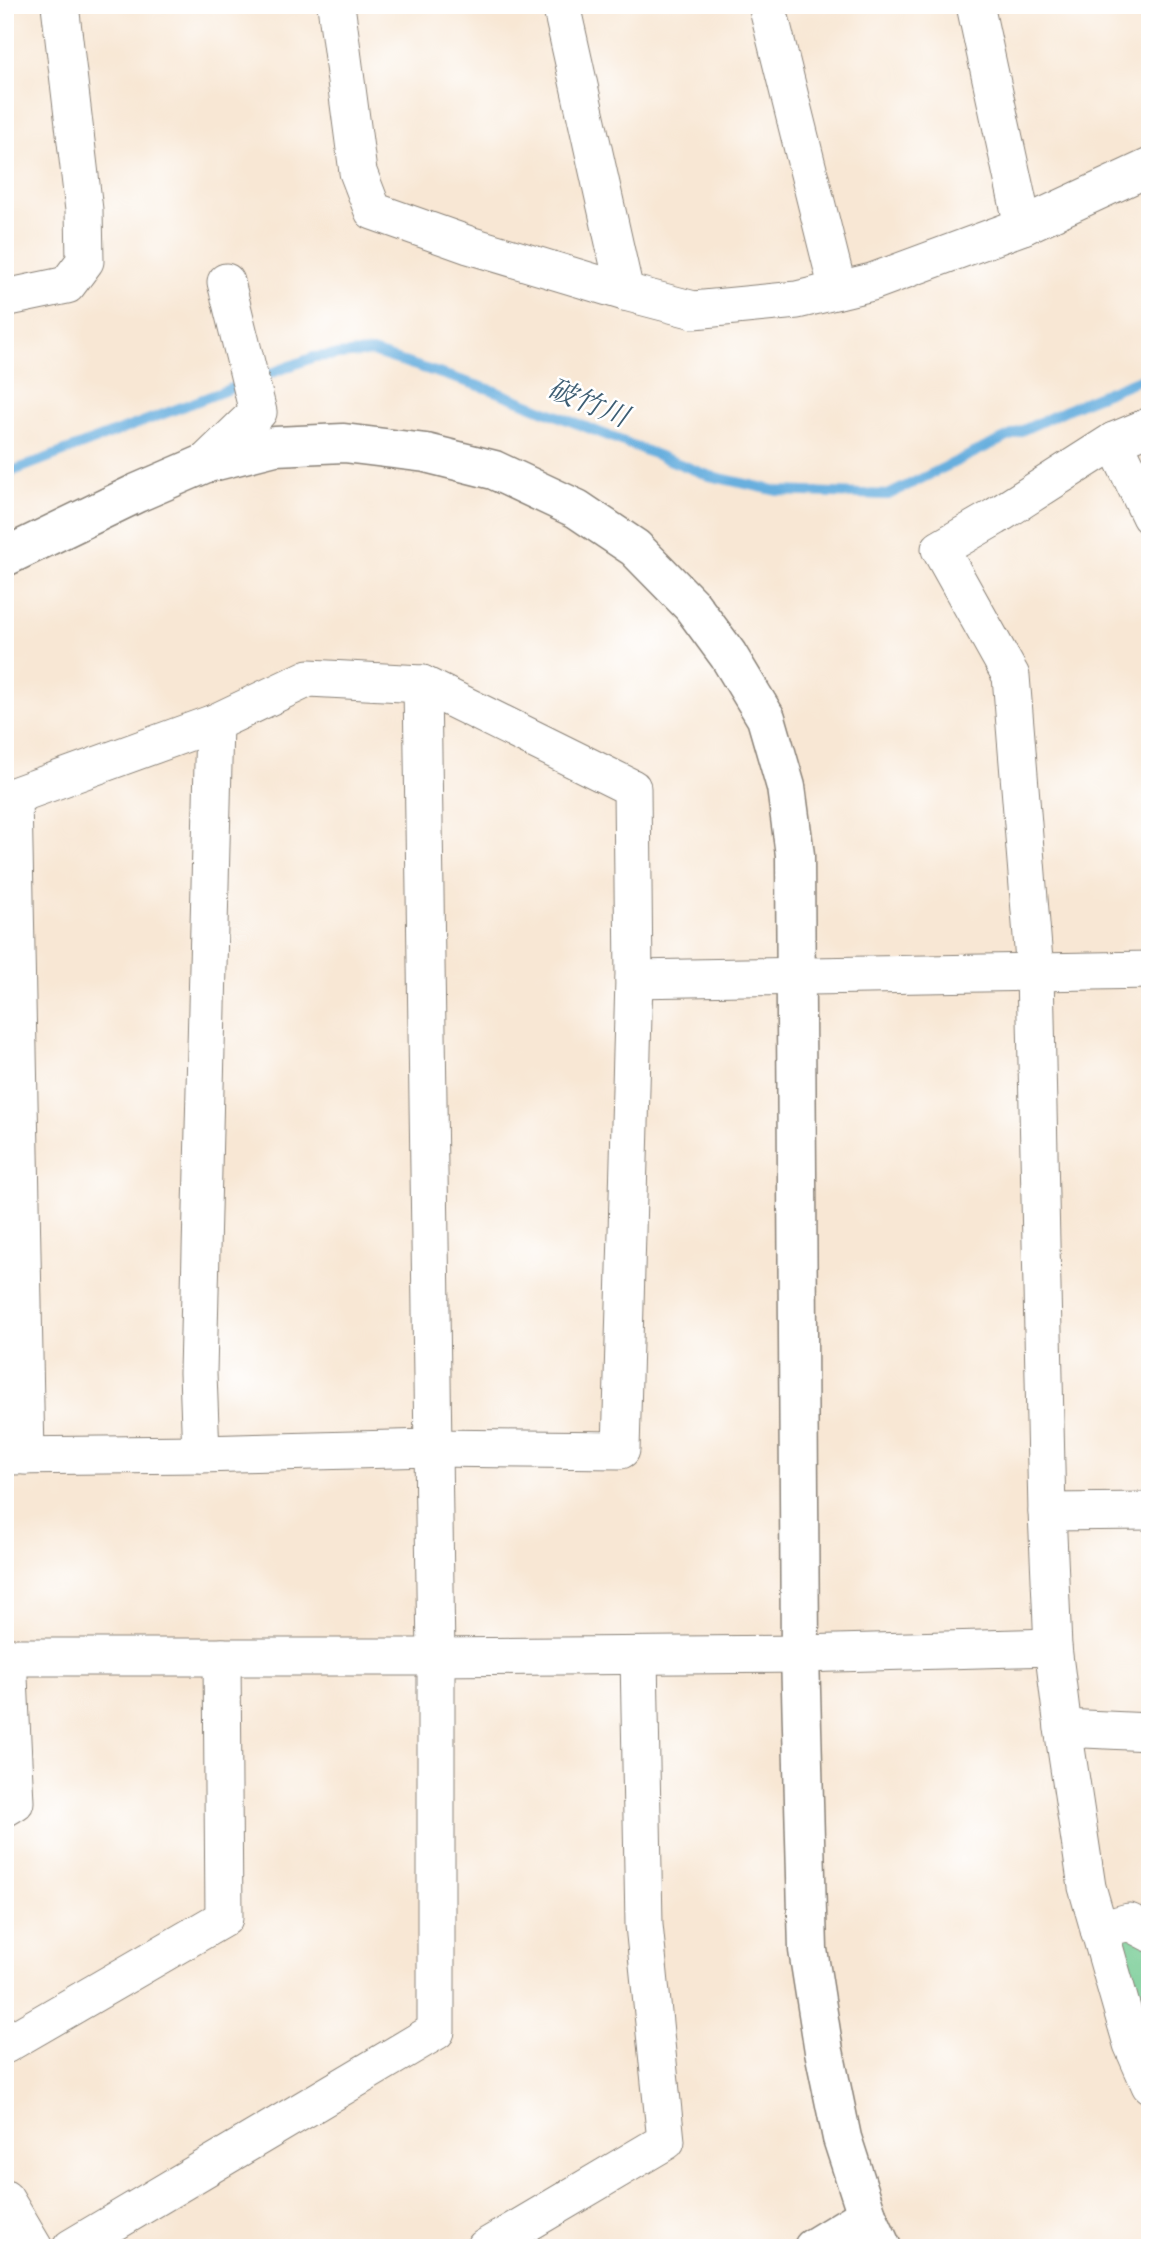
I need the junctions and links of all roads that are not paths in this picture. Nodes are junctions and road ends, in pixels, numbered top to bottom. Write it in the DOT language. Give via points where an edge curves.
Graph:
graph roads {
  1 [pos="60,5"];
  2 [pos="337,5"];
  3 [pos="561,5"];
  4 [pos="767,5"];
  5 [pos="975,5"];
  6 [pos="1150,167"];
  7 [pos="1023,226"];
  8 [pos="226,282"];
  9 [pos="838,290"];
  10 [pos="625,292"];
  11 [pos="5,298"];
  12 [pos="1150,426"];
  13 [pos="1114,441"];
  14 [pos="204,464"];
  15 [pos="1150,516"];
  16 [pos="5,557"];
  17 [pos="422,684"];
  18 [pos="214,723"];
  19 [pos="9,798"];
  20 [pos="1150,970"];
  21 [pos="1035,973"];
  22 [pos="794,976"];
  23 [pos="634,979"];
  24 [pos="432,1448"];
  25 [pos="201,1454"];
  26 [pos="16,1456"];
  27 [pos="1150,1511"];
  28 [pos="1047,1512"];
  29 [pos="1053,1647"];
  30 [pos="800,1654"];
  31 [pos="639,1656"];
  32 [pos="7,1657"];
  33 [pos="222,1657"];
  34 [pos="436,1657"];
  35 [pos="1063,1728"];
  36 [pos="1150,1732"];
  37 [pos="5,1808"];
  38 [pos="1099,1930"];
  39 [pos="1150,1933"];
  40 [pos="5,2045"];
  41 [pos="1150,2085"];
  42 [pos="5,2199"];
  43 [pos="874,2231"];
  44 [pos="34,2248"];
  45 [pos="71,2248"];
  46 [pos="485,2248"];
  47 [pos="813,2248"];
  1 -- 11 [label="street" via="84,210 85,261 67,285"];
  2 -- 10 [label="street" via="358,172 373,211"];
  3 -- 10 [label="street"];
  4 -- 9 [label="street"];
  5 -- 7 [label="street"];
  6 -- 7 [label="street"];
  7 -- 9 [label="street" via="873,282"];
  8 -- 14 [label="street" via="258,412"];
  9 -- 10 [label="street" via="797,300 694,310"];
  12 -- 13 [label="street"];
  13 -- 15 [label="street"];
  13 -- 21 [label="street" via="940,549 1011,676"];
  14 -- 16 [label="street"];
  14 -- 22 [label="street" via="275,446 344,443 426,453 494,470 577,509 635,548 692,606 766,718 786,788 795,855"];
  17 -- 18 [label="street" via="309,678"];
  17 -- 23 [label="street" via="632,788"];
  17 -- 24 [label="street"];
  18 -- 19 [label="street"];
  18 -- 25 [label="street" via="198,1373"];
  19 -- 26 [label="street"];
  20 -- 21 [label="street"];
  21 -- 22 [label="street"];
  21 -- 28 [label="street"];
  22 -- 23 [label="street"];
  22 -- 30 [label="street"];
  23 -- 24 [label="street" via="621,1450"];
  24 -- 25 [label="street"];
  24 -- 34 [label="street"];
  25 -- 26 [label="street"];
  27 -- 28 [label="street"];
  28 -- 29 [label="street"];
  29 -- 30 [label="street"];
  29 -- 35 [label="street"];
  30 -- 31 [label="street"];
  30 -- 43 [label="street" via="808,1950 842,2138"];
  31 -- 34 [label="street"];
  31 -- 46 [label="street" via="644,1925 666,2141"];
  32 -- 33 [label="street"];
  32 -- 37 [label="street" via="15,1802"];
  33 -- 34 [label="street"];
  33 -- 40 [label="street" via="224,1918"];
  34 -- 45 [label="street" via="436,2031"];
  35 -- 36 [label="street"];
  35 -- 38 [label="street" via="1087,1886"];
  38 -- 39 [label="street" via="1129,1922"];
  38 -- 41 [label="street" via="1132,2044"];
  42 -- 44 [label="street"];
  43 -- 47 [label="street"];
}
